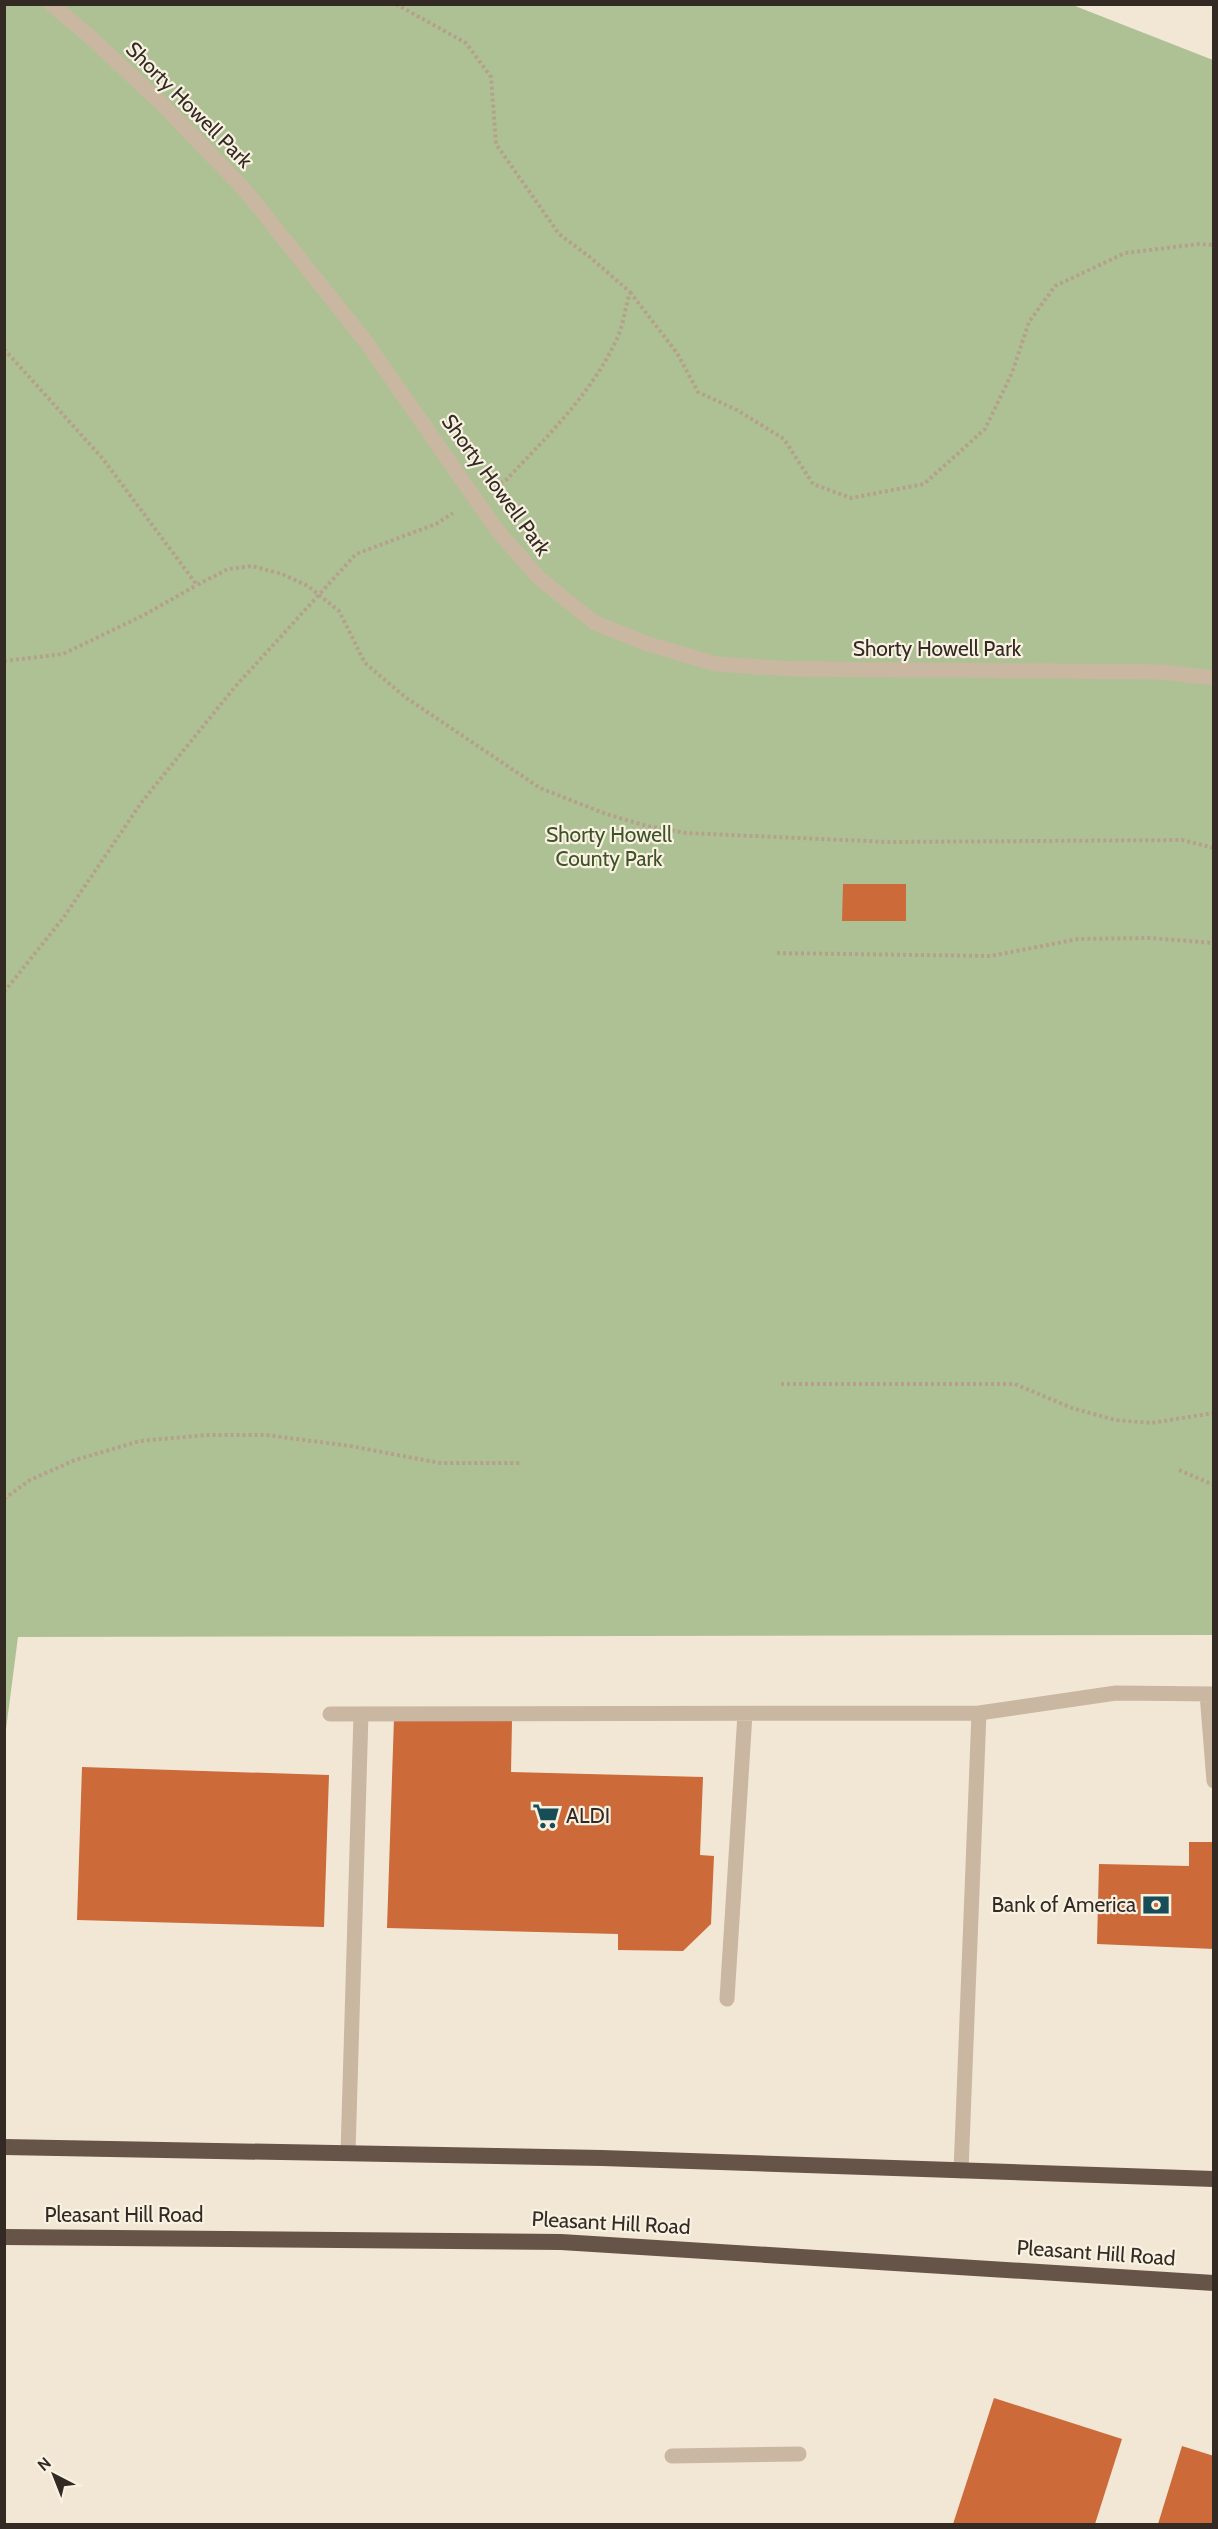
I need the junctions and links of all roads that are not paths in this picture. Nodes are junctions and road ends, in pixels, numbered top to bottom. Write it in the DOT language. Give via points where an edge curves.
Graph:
graph roads {
  1 [pos="51,4"];
  2 [pos="1214,678"];
  3 [pos="1210,1694"];
  4 [pos="979,1713"];
  5 [pos="330,1714"];
  6 [pos="361,1714"];
  7 [pos="745,1714"];
  8 [pos="1214,1781"];
  9 [pos="727,1999"];
  10 [pos="4,2147"];
  11 [pos="348,2153"];
  12 [pos="960,2171"];
  13 [pos="1214,2179"];
  14 [pos="4,2237"];
  15 [pos="1214,2283"];
  16 [pos="799,2454"];
  17 [pos="672,2457"];
  1 -- 2 [label="street, Shorty Howell Park" via="161,103 245,190 366,342 497,530 539,578 595,623 716,664 817,669 1162,672"];
  3 -- 4 [label="street" via="1116,1693"];
  3 -- 8 [label="street"];
  4 -- 7 [label="street"];
  4 -- 12 [label="street"];
  5 -- 6 [label="street"];
  6 -- 7 [label="street"];
  6 -- 11 [label="street"];
  7 -- 9 [label="street"];
  10 -- 11 [label="highway"];
  11 -- 12 [label="highway"];
  12 -- 13 [label="highway"];
  14 -- 15 [label="highway, Pleasant Hill Road" via="561,2242"];
  16 -- 17 [label="street"];
}
